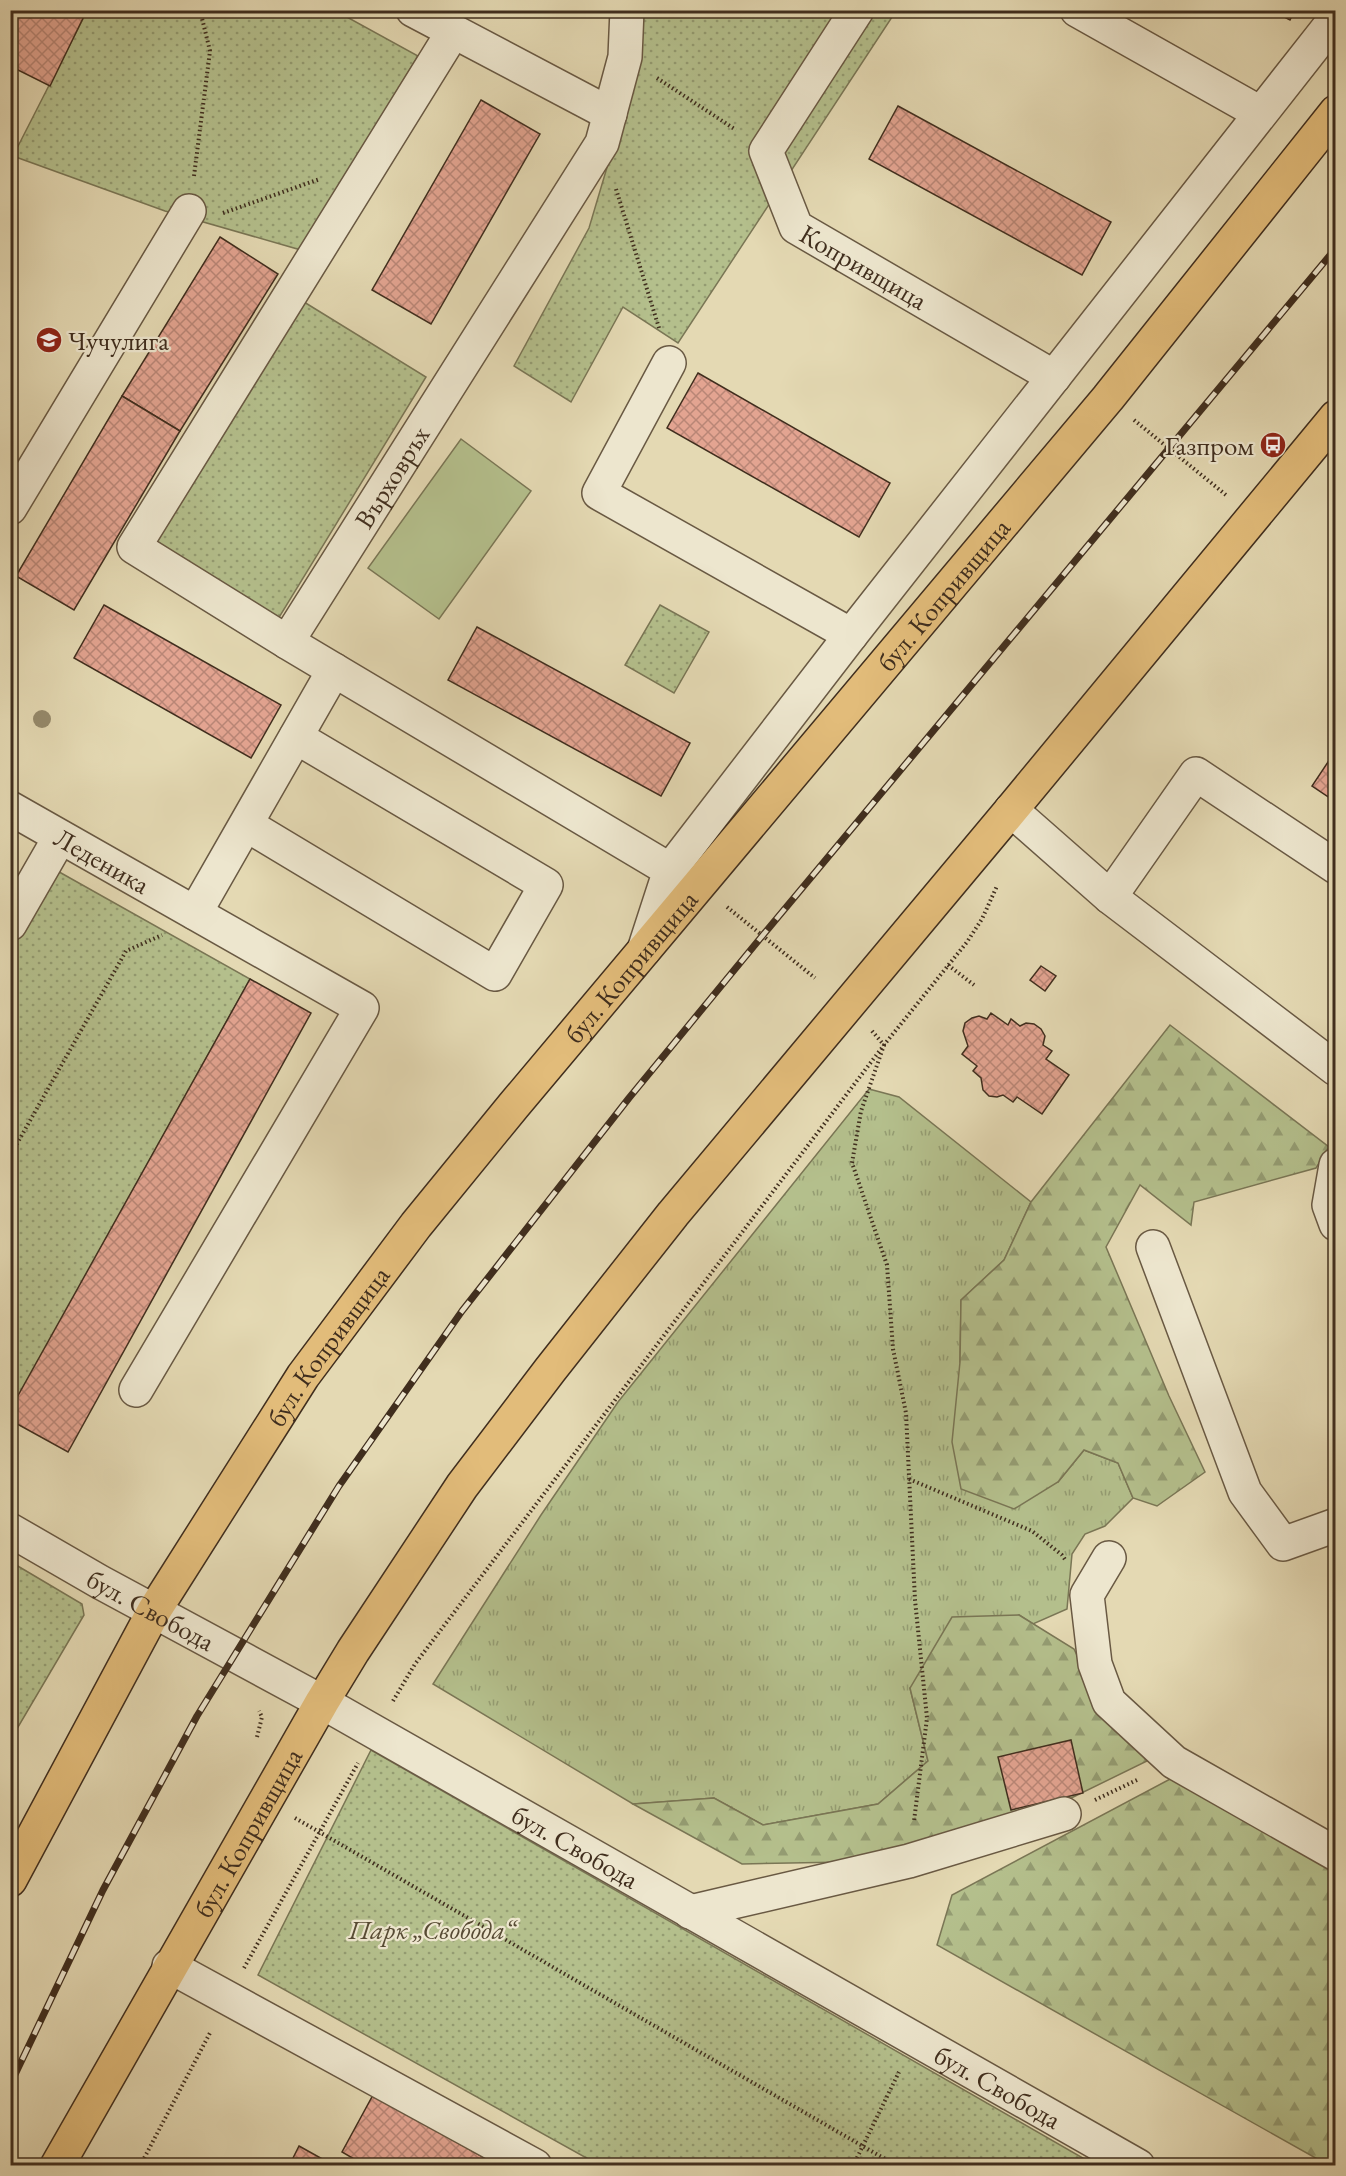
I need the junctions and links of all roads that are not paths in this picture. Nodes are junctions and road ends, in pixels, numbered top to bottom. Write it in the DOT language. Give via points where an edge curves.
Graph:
graph roads {
  1 [pos="414,10"];
  2 [pos="627,10"];
  3 [pos="857,10"];
  4 [pos="1077,10"];
  5 [pos="1335,18"];
  6 [pos="453,32"];
  7 [pos="1335,112"];
  8 [pos="1260,113"];
  9 [pos="606,129"];
  10 [pos="189,211"];
  11 [pos="669,363"];
  12 [pos="1054,377"];
  13 [pos="1335,417"];
  14 [pos="10,508"];
  15 [pos="851,635"];
  16 [pos="287,642"];
  17 [pos="334,670"];
  18 [pos="296,737"];
  19 [pos="10,808"];
  20 [pos="1011,810"];
  21 [pos="247,825"];
  22 [pos="60,837"];
  23 [pos="1335,867"];
  24 [pos="670,870"];
  25 [pos="1110,897"];
  26 [pos="195,913"];
  27 [pos="10,924"];
  28 [pos="643,954"];
  29 [pos="1335,1069"];
  30 [pos="1335,1165"];
  31 [pos="1335,1224"];
  32 [pos="1153,1247"];
  33 [pos="136,1390"];
  34 [pos="1335,1525"];
  35 [pos="10,1530"];
  36 [pos="1109,1558"];
  37 [pos="154,1611"];
  38 [pos="322,1702"];
  39 [pos="1064,1814"];
  40 [pos="1335,1854"];
  41 [pos="10,1881"];
  42 [pos="690,1912"];
  43 [pos="169,1966"];
  44 [pos="57,2166"];
  45 [pos="535,2166"];
  46 [pos="1138,2166"];
  1 -- 6 [label="street"];
  2 -- 9 [label="street, Върховръх" via="625,57"];
  3 -- 12 [label="street, Копривщица" via="766,151 796,227"];
  4 -- 8 [label="street"];
  5 -- 8 [label="street"];
  6 -- 9 [label="street"];
  6 -- 16 [label="street" via="134,547"];
  7 -- 28 [label="main road, бул. Копривщица" via="1108,398"];
  8 -- 12 [label="street"];
  9 -- 16 [label="street, Върховръх"];
  10 -- 14 [label="street"];
  11 -- 15 [label="street" via="599,493"];
  12 -- 15 [label="street"];
  13 -- 20 [label="main road, бул. Копривщица"];
  15 -- 24 [label="street"];
  16 -- 17 [label="street"];
  17 -- 18 [label="street"];
  17 -- 24 [label="street"];
  18 -- 21 [label="street"];
  18 -- 21 [label="street" via="546,885 495,974"];
  19 -- 22 [label="street, Леденика"];
  20 -- 25 [label="street"];
  20 -- 38 [label="main road, бул. Копривщица" via="673,1214 550,1370 462,1486"];
  21 -- 26 [label="street"];
  22 -- 26 [label="street, Леденика"];
  22 -- 27 [label="street"];
  23 -- 25 [label="street" via="1196,774"];
  24 -- 28 [label="street"];
  25 -- 29 [label="street"];
  26 -- 33 [label="street, Леденика" via="362,1008"];
  28 -- 37 [label="main road, бул. Копривщица" via="416,1225 310,1366"];
  30 -- 31 [label="street" via="1329,1205"];
  32 -- 34 [label="street" via="1245,1492 1283,1544"];
  35 -- 37 [label="street, бул. Свобода"];
  36 -- 40 [label="street" via="1087,1595 1095,1664 1108,1702 1174,1762"];
  37 -- 38 [label="street, бул. Свобода"];
  37 -- 41 [label="main road, бул. Копривщица"];
  38 -- 42 [label="street, бул. Свобода"];
  38 -- 43 [label="main road, бул. Копривщица"];
  39 -- 42 [label="street" via="909,1861"];
  42 -- 46 [label="street, бул. Свобода"];
  43 -- 44 [label="main road, бул. Копривщица"];
  43 -- 45 [label="street"];
}
